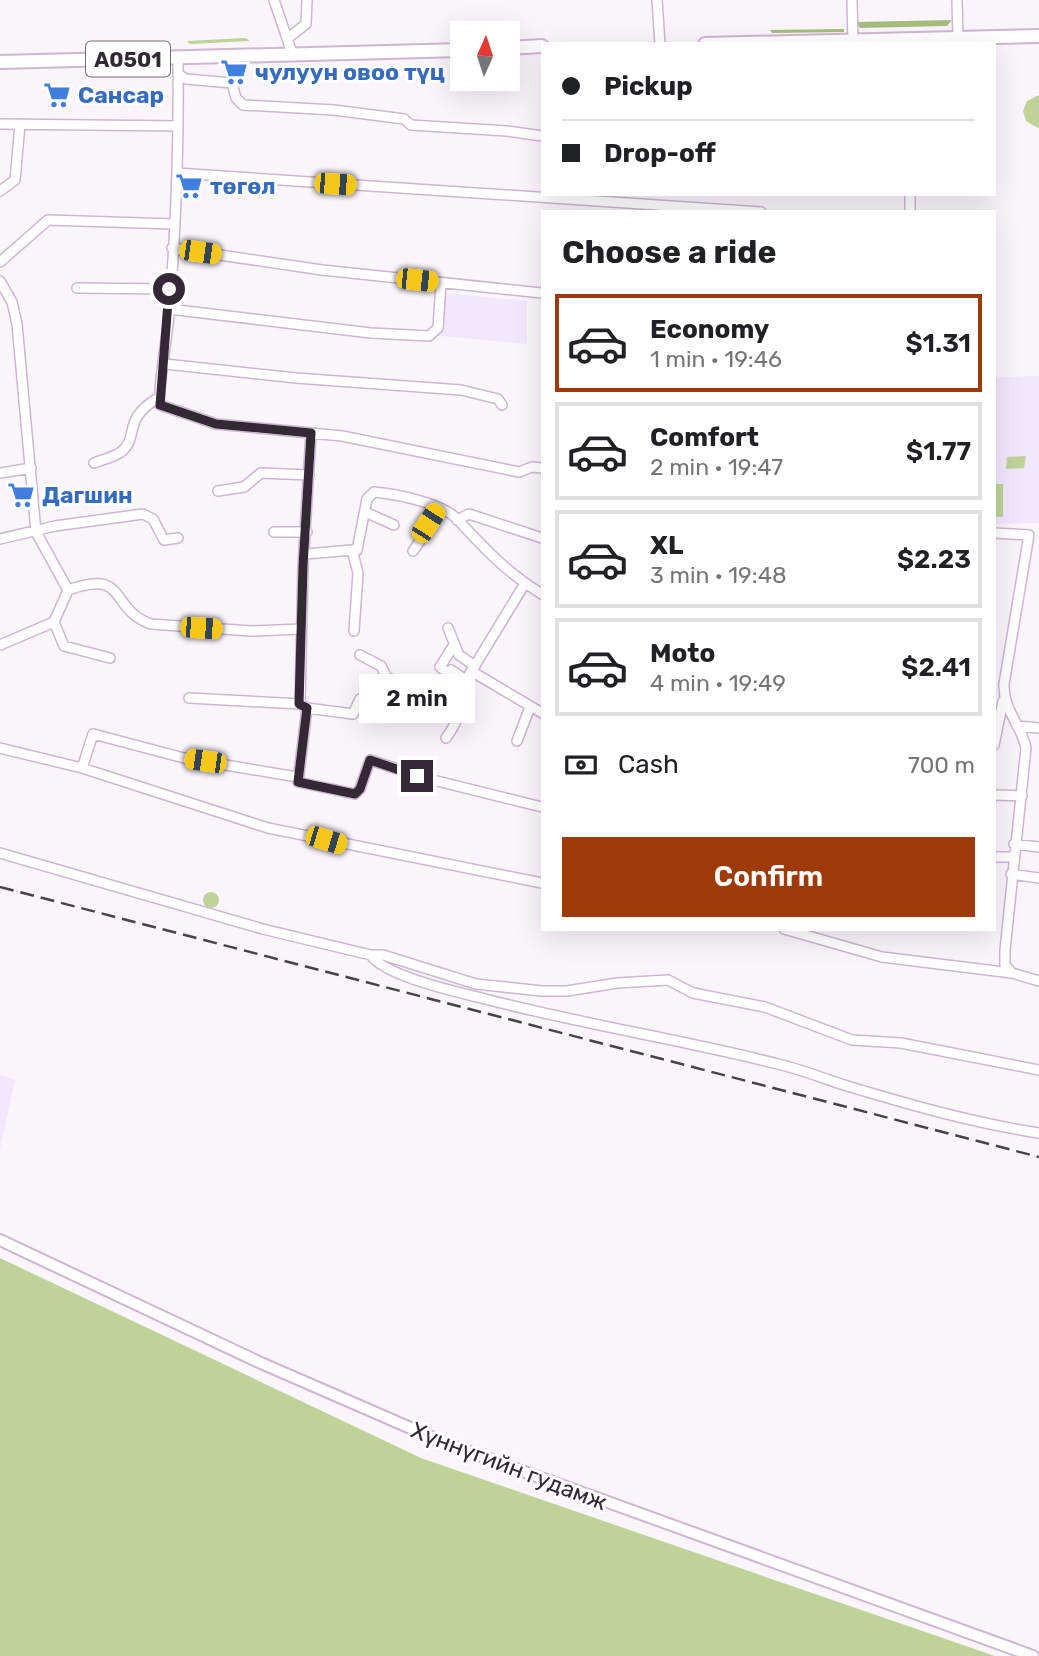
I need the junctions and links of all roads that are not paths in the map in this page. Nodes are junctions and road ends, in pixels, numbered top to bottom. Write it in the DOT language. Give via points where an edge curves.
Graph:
graph roads {
  1 [pos="275,0"];
  2 [pos="307,0"];
  3 [pos="657,0"];
  4 [pos="852,0"];
  5 [pos="957,0"];
  6 [pos="1039,36"];
  7 [pos="288,38"];
  8 [pos="958,38"];
  9 [pos="660,42"];
  10 [pos="853,42"];
  11 [pos="904,42"];
  12 [pos="541,46"];
  13 [pos="520,47"];
  14 [pos="450,50"];
  15 [pos="293,56"];
  16 [pos="178,58"];
  17 [pos="0,62"];
  18 [pos="178,74"];
  19 [pos="0,124"];
  20 [pos="20,124"];
  21 [pos="178,126"];
  22 [pos="541,136"];
  23 [pos="177,173"];
  24 [pos="0,191"];
  25 [pos="731,210"];
  26 [pos="173,224"];
  27 [pos="172,248"];
  28 [pos="0,262"];
  29 [pos="0,281"];
  30 [pos="441,283"];
  31 [pos="77,288"];
  32 [pos="169,289"];
  33 [pos="541,293"];
  34 [pos="169,309"];
  35 [pos="165,365"];
  36 [pos="158,398"];
  37 [pos="502,405"];
  38 [pos="311,433"];
  39 [pos="94,463"];
  40 [pos="31,468"];
  41 [pos="541,468"];
  42 [pos="0,473"];
  43 [pos="309,475"];
  44 [pos="218,491"];
  45 [pos="438,509"];
  46 [pos="365,512"];
  47 [pos="457,520"];
  48 [pos="394,525"];
  49 [pos="36,532"];
  50 [pos="274,532"];
  51 [pos="307,532"];
  52 [pos="996,533"];
  53 [pos="1034,536"];
  54 [pos="178,538"];
  55 [pos="541,538"];
  56 [pos="0,539"];
  57 [pos="352,550"];
  58 [pos="413,551"];
  59 [pos="306,554"];
  60 [pos="524,585"];
  61 [pos="68,590"];
  62 [pos="541,594"];
  63 [pos="54,622"];
  64 [pos="448,628"];
  65 [pos="301,629"];
  66 [pos="354,631"];
  67 [pos="0,645"];
  68 [pos="454,645"];
  69 [pos="360,655"];
  70 [pos="110,658"];
  71 [pos="471,672"];
  72 [pos="448,673"];
  73 [pos="999,689"];
  74 [pos="189,698"];
  75 [pos="359,699"];
  76 [pos="1003,701"];
  77 [pos="303,706"];
  78 [pos="530,707"];
  79 [pos="541,712"];
  80 [pos="1017,726"];
  81 [pos="1039,728"];
  82 [pos="996,735"];
  83 [pos="446,737"];
  84 [pos="517,741"];
  85 [pos="0,748"];
  86 [pos="82,768"];
  87 [pos="297,777"];
  88 [pos="996,795"];
  89 [pos="1022,796"];
  90 [pos="541,807"];
  91 [pos="1014,844"];
  92 [pos="1039,847"];
  93 [pos="0,853"];
  94 [pos="996,857"];
  95 [pos="1013,857"];
  96 [pos="1011,874"];
  97 [pos="1039,878"];
  98 [pos="541,883"];
  99 [pos="791,931"];
  100 [pos="371,955"];
  101 [pos="1012,973"];
  102 [pos="1039,981"];
  103 [pos="1039,1070"];
  104 [pos="1039,1133"];
  105 [pos="0,1240"];
  106 [pos="1033,1656"];
  1 -- 7 [label="street"];
  2 -- 7 [label="street" via="306,24"];
  3 -- 9 [label="street"];
  4 -- 10 [label="street"];
  5 -- 8 [label="street"];
  6 -- 8 [label="highway"];
  7 -- 15 [label="street"];
  8 -- 11 [label="highway"];
  10 -- 11 [label="highway"];
  12 -- 13 [label="highway"];
  14 -- 15 [label="highway, A0501"];
  15 -- 16 [label="highway, A0501"];
  16 -- 17 [label="highway, A0501"];
  16 -- 18 [label="street"];
  18 -- 21 [label="street"];
  18 -- 22 [label="street" via="232,83 243,105 334,110 404,119 411,125"];
  19 -- 20 [label="street"];
  20 -- 21 [label="street"];
  20 -- 24 [label="street" via="15,180"];
  21 -- 23 [label="street"];
  23 -- 25 [label="street"];
  23 -- 26 [label="street"];
  26 -- 27 [label="street"];
  26 -- 28 [label="street" via="48,220"];
  27 -- 30 [label="street"];
  27 -- 32 [label="street"];
  29 -- 40 [label="street" via="17,324"];
  30 -- 33 [label="street"];
  30 -- 34 [label="street" via="438,328 429,336"];
  31 -- 32 [label="street"];
  32 -- 34 [label="street"];
  34 -- 35 [label="street"];
  35 -- 36 [label="street"];
  35 -- 37 [label="street" via="461,390 498,399"];
  36 -- 38 [label="street" via="167,409 190,412 216,424"];
  36 -- 39 [label="street" via="140,408 128,443 120,452"];
  38 -- 41 [label="street" via="390,444 519,472"];
  38 -- 43 [label="street"];
  40 -- 42 [label="street"];
  40 -- 49 [label="street"];
  43 -- 44 [label="street" via="261,473 244,487"];
  43 -- 51 [label="street"];
  45 -- 46 [label="street" via="404,496 374,492 366,499"];
  45 -- 47 [label="street"];
  45 -- 58 [label="street"];
  46 -- 48 [label="street"];
  46 -- 57 [label="street" via="358,550"];
  47 -- 55 [label="street" via="469,514"];
  47 -- 60 [label="street"];
  49 -- 54 [label="street" via="143,514 153,519 164,540"];
  49 -- 56 [label="street"];
  49 -- 61 [label="street"];
  50 -- 51 [label="street"];
  51 -- 59 [label="street"];
  52 -- 53 [label="street"];
  53 -- 73 [label="street"];
  57 -- 59 [label="street"];
  57 -- 66 [label="street" via="358,573"];
  59 -- 65 [label="street"];
  60 -- 62 [label="street"];
  60 -- 71 [label="street"];
  61 -- 63 [label="street"];
  61 -- 65 [label="street" via="93,581 102,583 139,620 151,624 251,631"];
  63 -- 67 [label="street"];
  63 -- 70 [label="street" via="64,646"];
  64 -- 68 [label="street"];
  65 -- 77 [label="street"];
  68 -- 71 [label="street"];
  68 -- 72 [label="street" via="440,667"];
  69 -- 72 [label="street" via="382,666 386,676 423,705"];
  71 -- 72 [label="street"];
  71 -- 78 [label="street"];
  71 -- 83 [label="street"];
  73 -- 76 [label="street"];
  74 -- 77 [label="street"];
  75 -- 77 [label="street" via="353,714"];
  76 -- 80 [label="street"];
  76 -- 82 [label="street"];
  77 -- 87 [label="street"];
  78 -- 79 [label="street"];
  78 -- 84 [label="street"];
  80 -- 81 [label="street"];
  80 -- 89 [label="street" via="1026,748"];
  85 -- 86 [label="street"];
  86 -- 87 [label="street" via="93,734 184,758"];
  86 -- 98 [label="street" via="268,828"];
  87 -- 90 [label="street" via="298,782 355,794 370,760"];
  88 -- 89 [label="street"];
  89 -- 91 [label="street"];
  91 -- 92 [label="street"];
  91 -- 95 [label="street"];
  93 -- 100 [label="street" via="263,929"];
  94 -- 95 [label="street"];
  95 -- 96 [label="street"];
  96 -- 97 [label="street"];
  96 -- 101 [label="street" via="1005,965"];
  99 -- 101 [label="street" via="882,957"];
  100 -- 103 [label="street" via="486,986 554,992 668,980 693,993 765,1007 841,1037 901,1043"];
  100 -- 104 [label="street" via="388,969 472,996 550,1016 677,1039 988,1124"];
  101 -- 102 [label="street"];
  105 -- 106 [label="main road, Хүннүгийн гудамж" via="444,1443"];
}
